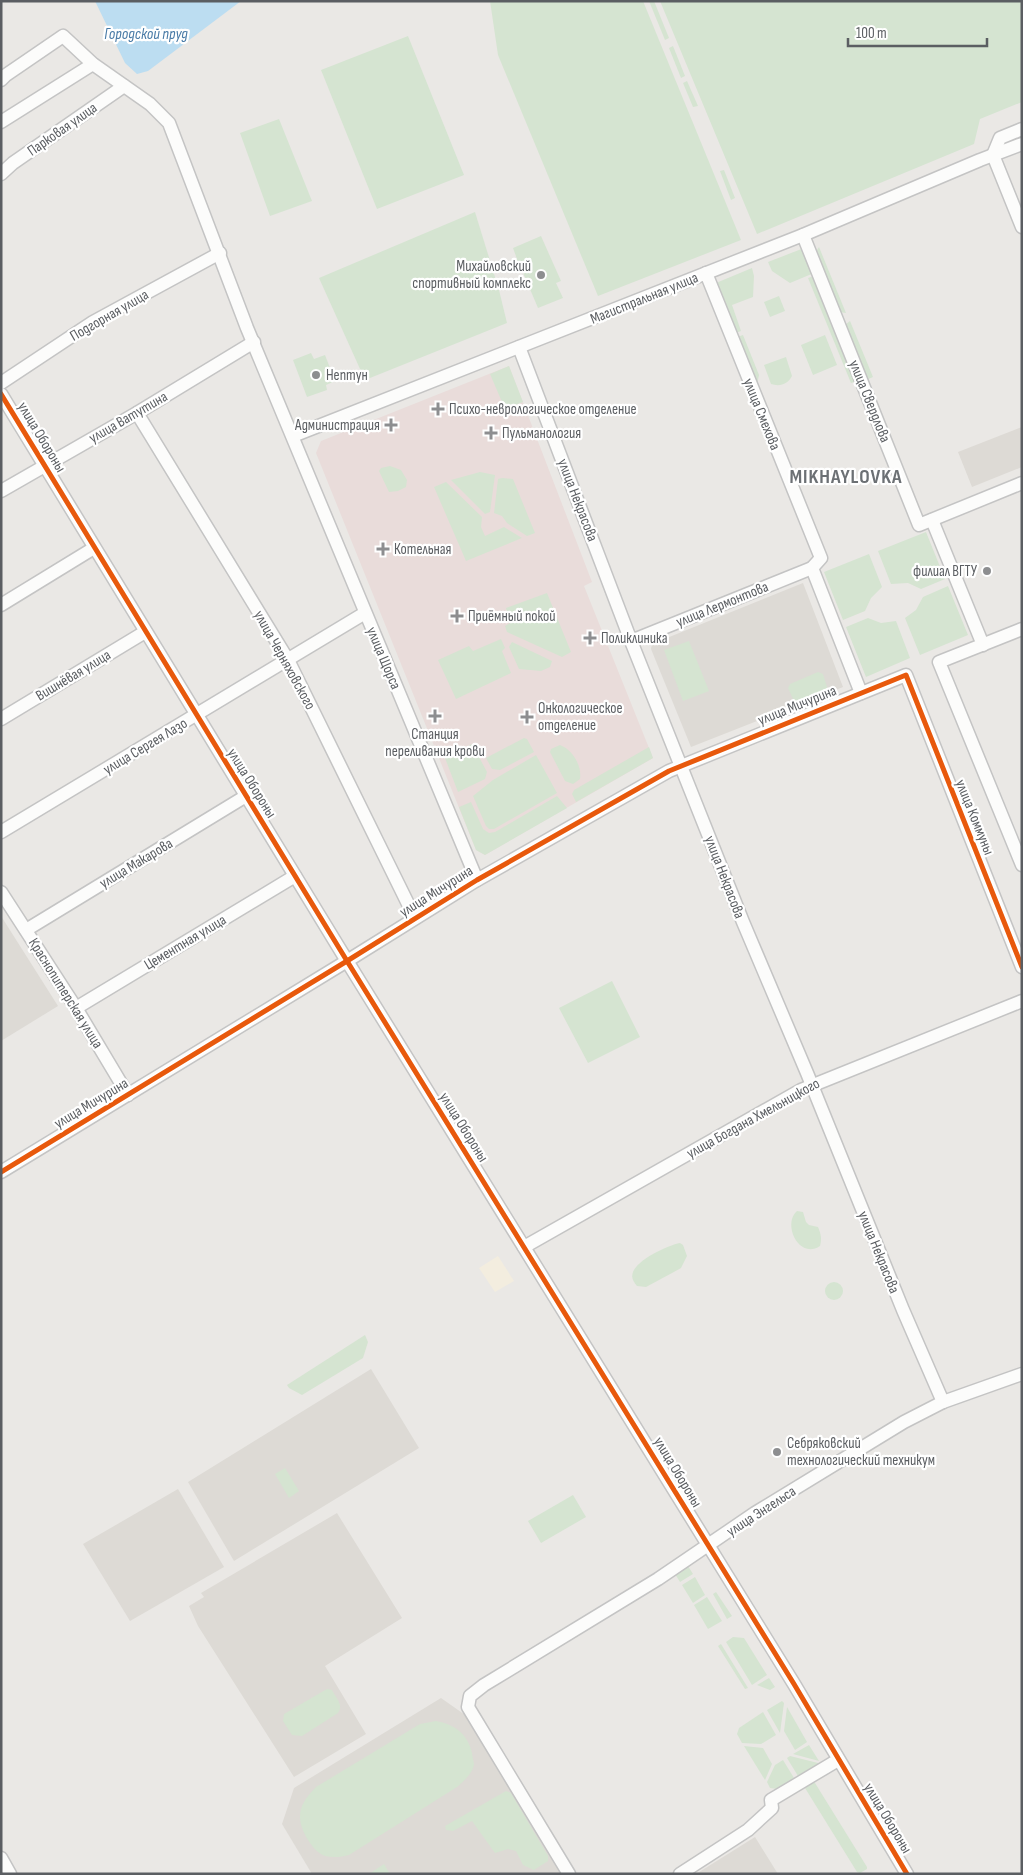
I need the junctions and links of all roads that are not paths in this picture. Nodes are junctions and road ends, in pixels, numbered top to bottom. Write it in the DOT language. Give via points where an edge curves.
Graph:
graph roads {
  1 [pos="93,64"];
  2 [pos="1,80"];
  3 [pos="124,86"];
  4 [pos="1,122"];
  5 [pos="1022,129"];
  6 [pos="1022,144"];
  7 [pos="993,155"];
  8 [pos="1,174"];
  9 [pos="1022,227"];
  10 [pos="803,235"];
  11 [pos="220,253"];
  12 [pos="706,273"];
  13 [pos="254,342"];
  14 [pos="520,347"];
  15 [pos="1,383"];
  16 [pos="1,394"];
  17 [pos="137,413"];
  18 [pos="293,436"];
  19 [pos="44,464"];
  20 [pos="1022,484"];
  21 [pos="1,491"];
  22 [pos="932,520"];
  23 [pos="94,548"];
  24 [pos="812,568"];
  25 [pos="1,605"];
  26 [pos="365,613"];
  27 [pos="1022,629"];
  28 [pos="145,632"];
  29 [pos="631,641"];
  30 [pos="983,645"];
  31 [pos="288,660"];
  32 [pos="906,675"];
  33 [pos="861,693"];
  34 [pos="196,716"];
  35 [pos="1,719"];
  36 [pos="680,765"];
  37 [pos="246,796"];
  38 [pos="1,832"];
  39 [pos="1022,865"];
  40 [pos="295,876"];
  41 [pos="477,880"];
  42 [pos="1,892"];
  43 [pos="415,918"];
  44 [pos="26,930"];
  45 [pos="347,961"];
  46 [pos="1022,967"];
  47 [pos="1022,1001"];
  48 [pos="76,1008"];
  49 [pos="811,1085"];
  50 [pos="128,1095"];
  51 [pos="1,1172"];
  52 [pos="524,1247"];
  53 [pos="1022,1374"];
  54 [pos="943,1402"];
  55 [pos="708,1546"];
  56 [pos="838,1760"];
  57 [pos="1,1858"];
  58 [pos="10,1874"];
  59 [pos="569,1874"];
  60 [pos="680,1874"];
  61 [pos="907,1874"];
  1 -- 2 [label="street, улица Щорса" via="63,36"];
  1 -- 3 [label="street, улица Щорса"];
  1 -- 4 [label="street"];
  3 -- 8 [label="street, Парковая улица"];
  3 -- 11 [label="street, улица Щорса" via="150,104 169,123"];
  5 -- 7 [label="street" via="1000,138"];
  6 -- 7 [label="street, Магистральная улица"];
  7 -- 9 [label="street"];
  7 -- 10 [label="street, Магистральная улица"];
  10 -- 12 [label="street, Магистральная улица"];
  10 -- 22 [label="street, улица Свердлова" via="920,525"];
  11 -- 13 [label="street, улица Щорса"];
  11 -- 15 [label="street, Подгорная улица" via="93,322"];
  12 -- 14 [label="street, Магистральная улица"];
  12 -- 24 [label="street, улица Смехова" via="820,558"];
  13 -- 17 [label="street, улица Ватутина"];
  13 -- 18 [label="street, улица Щорса"];
  14 -- 18 [label="street, Магистральная улица"];
  14 -- 29 [label="street, улица Некрасова"];
  16 -- 19 [label="street, улица Обороны"];
  17 -- 19 [label="street, улица Ватутина"];
  17 -- 31 [label="street, улица Черняховского"];
  18 -- 26 [label="street, улица Щорса"];
  19 -- 21 [label="street, улица Ватутина"];
  19 -- 23 [label="street, улица Обороны"];
  20 -- 22 [label="street"];
  22 -- 30 [label="street"];
  23 -- 25 [label="street"];
  23 -- 28 [label="street, улица Обороны"];
  24 -- 29 [label="street, улица Лермонтова"];
  24 -- 33 [label="street"];
  26 -- 31 [label="street, улица Сергея Лазо"];
  26 -- 41 [label="street, улица Щорса"];
  27 -- 30 [label="street"];
  28 -- 34 [label="street, улица Обороны"];
  28 -- 35 [label="street, Вишнёвая улица"];
  29 -- 36 [label="street, улица Некрасова"];
  30 -- 39 [label="street, улица Коммуны" via="938,662"];
  31 -- 34 [label="street, улица Сергея Лазо"];
  31 -- 43 [label="street, улица Черняховского"];
  32 -- 33 [label="street, улица Мичурина"];
  32 -- 46 [label="street, улица Коммуны"];
  33 -- 36 [label="street, улица Мичурина"];
  34 -- 37 [label="street, улица Обороны"];
  34 -- 38 [label="street, улица Сергея Лазо"];
  36 -- 41 [label="street, улица Мичурина"];
  36 -- 49 [label="street, улица Некрасова"];
  37 -- 40 [label="street, улица Обороны"];
  37 -- 44 [label="street, улица Макарова"];
  40 -- 45 [label="street, улица Обороны"];
  40 -- 48 [label="street, Цементная улица"];
  41 -- 43 [label="street, улица Мичурина"];
  42 -- 44 [label="street, Краснопитерская улица"];
  43 -- 45 [label="street, улица Мичурина"];
  44 -- 48 [label="street, Краснопитерская улица"];
  45 -- 50 [label="street, улица Мичурина"];
  45 -- 52 [label="street, улица Обороны"];
  47 -- 49 [label="street, улица Богдана Хмельницкого"];
  48 -- 50 [label="street, Краснопитерская улица"];
  49 -- 52 [label="street, улица Богдана Хмельницкого"];
  49 -- 54 [label="street, улица Некрасова"];
  50 -- 51 [label="street, улица Мичурина"];
  52 -- 55 [label="street, улица Обороны"];
  53 -- 54 [label="street, улица Энгельса"];
  54 -- 55 [label="street, улица Энгельса" via="877,1438"];
  55 -- 56 [label="street, улица Обороны"];
  55 -- 59 [label="street, улица Энгельса" via="470,1696 468,1708"];
  56 -- 60 [label="street" via="771,1800 772,1808 748,1830"];
  56 -- 61 [label="street, улица Обороны"];
  57 -- 58 [label="street"];
}
